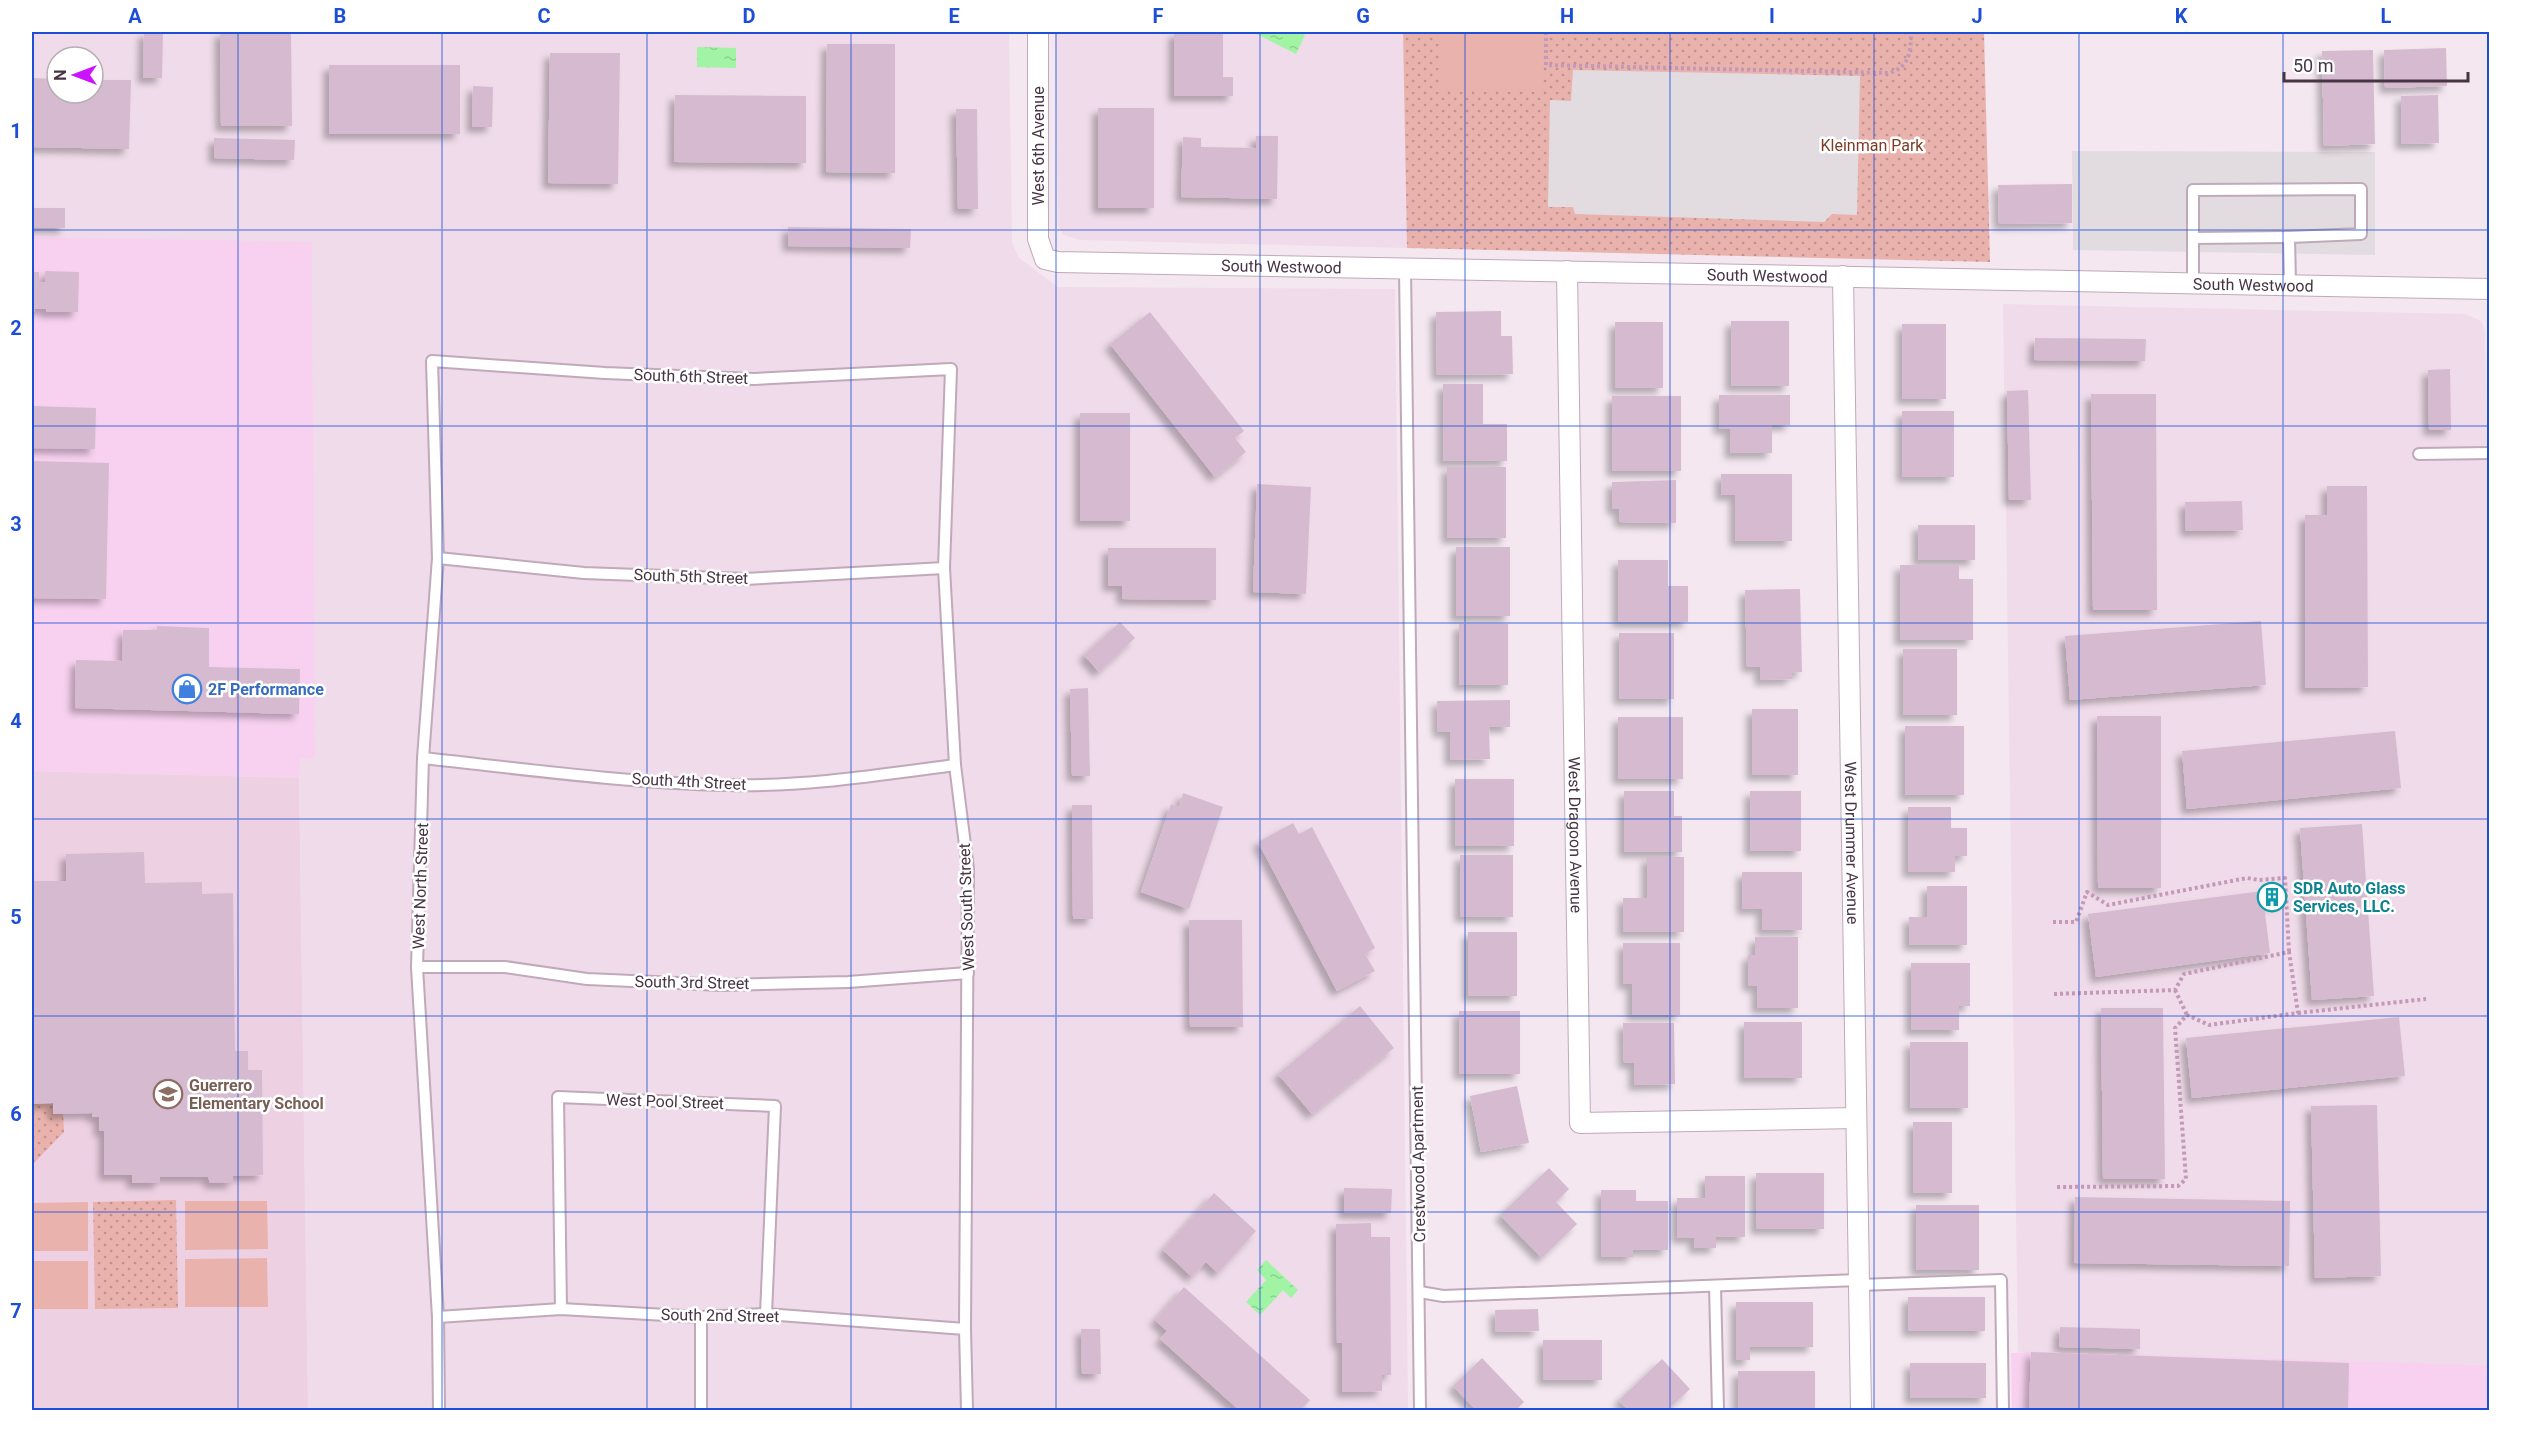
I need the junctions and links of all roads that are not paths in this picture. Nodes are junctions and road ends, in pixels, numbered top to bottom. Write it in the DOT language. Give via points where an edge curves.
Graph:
graph roads {
  1 [pos="1038,32"];
  2 [pos="2289,237"];
  3 [pos="2193,238"];
  4 [pos="1045,259"];
  5 [pos="1405,268"];
  6 [pos="1567,271"];
  7 [pos="1843,276"];
  8 [pos="2193,282"];
  9 [pos="2290,284"];
  10 [pos="2490,289"];
  11 [pos="432,361"];
  12 [pos="951,369"];
  13 [pos="2490,453"];
  14 [pos="2419,454"];
  15 [pos="438,558"];
  16 [pos="944,567"];
  17 [pos="423,758"];
  18 [pos="955,765"];
  19 [pos="417,967"];
  20 [pos="968,973"];
  21 [pos="1856,1118"];
  22 [pos="1859,1282"];
  23 [pos="1715,1286"];
  24 [pos="1420,1292"];
  25 [pos="561,1309"];
  26 [pos="766,1314"];
  27 [pos="438,1317"];
  28 [pos="701,1317"];
  29 [pos="965,1329"];
  30 [pos="439,1410"];
  31 [pos="701,1410"];
  32 [pos="968,1410"];
  33 [pos="1420,1410"];
  34 [pos="1718,1410"];
  35 [pos="1861,1410"];
  36 [pos="2003,1410"];
  1 -- 4 [label="street, West 6th Avenue" via="1038,239"];
  2 -- 3 [label="lane"];
  2 -- 3 [label="lane" via="2361,234 2361,189 2193,190"];
  2 -- 9 [label="lane"];
  3 -- 8 [label="lane"];
  4 -- 5 [label="street, South Westwood"];
  5 -- 6 [label="street, South Westwood"];
  5 -- 24 [label="lane, Crestwood Apartment"];
  6 -- 7 [label="street, South Westwood"];
  6 -- 21 [label="street, West Dragoon Avenue" via="1580,1123"];
  7 -- 8 [label="street, South Westwood"];
  7 -- 21 [label="street, West Drummer Avenue"];
  8 -- 9 [label="street, South Westwood"];
  9 -- 10 [label="street, South Westwood"];
  11 -- 12 [label="lane, South 6th Street" via="754,379"];
  11 -- 15 [label="lane, West North Street"];
  12 -- 16 [label="lane, West South Street"];
  13 -- 14 [label="lane"];
  15 -- 16 [label="lane, South 5th Street" via="584,573 746,579"];
  15 -- 17 [label="lane, West North Street"];
  16 -- 18 [label="lane, West South Street"];
  17 -- 18 [label="lane, South 4th Street" via="728,785 833,782"];
  17 -- 19 [label="lane, West North Street"];
  18 -- 20 [label="lane, West South Street" via="968,869"];
  19 -- 20 [label="lane, South 3rd Street" via="505,967 587,979 722,985 848,982"];
  19 -- 27 [label="lane, West North Street"];
  20 -- 29 [label="lane, West South Street"];
  21 -- 22 [label="street, West Drummer Avenue"];
  22 -- 23 [label="lane"];
  22 -- 35 [label="street, West Drummer Avenue"];
  22 -- 36 [label="lane" via="2001,1280"];
  23 -- 24 [label="lane" via="1443,1296"];
  23 -- 34 [label="lane"];
  24 -- 33 [label="lane, Crestwood Apartment"];
  25 -- 26 [label="lane, West Pool Street" via="558,1097 775,1106"];
  25 -- 27 [label="lane, South 2nd Street"];
  25 -- 28 [label="lane, South 2nd Street"];
  26 -- 28 [label="lane, South 2nd Street"];
  26 -- 29 [label="lane, South 2nd Street"];
  27 -- 30 [label="lane, West North Street"];
  28 -- 31 [label="lane"];
  29 -- 32 [label="lane, West South Street"];
}
